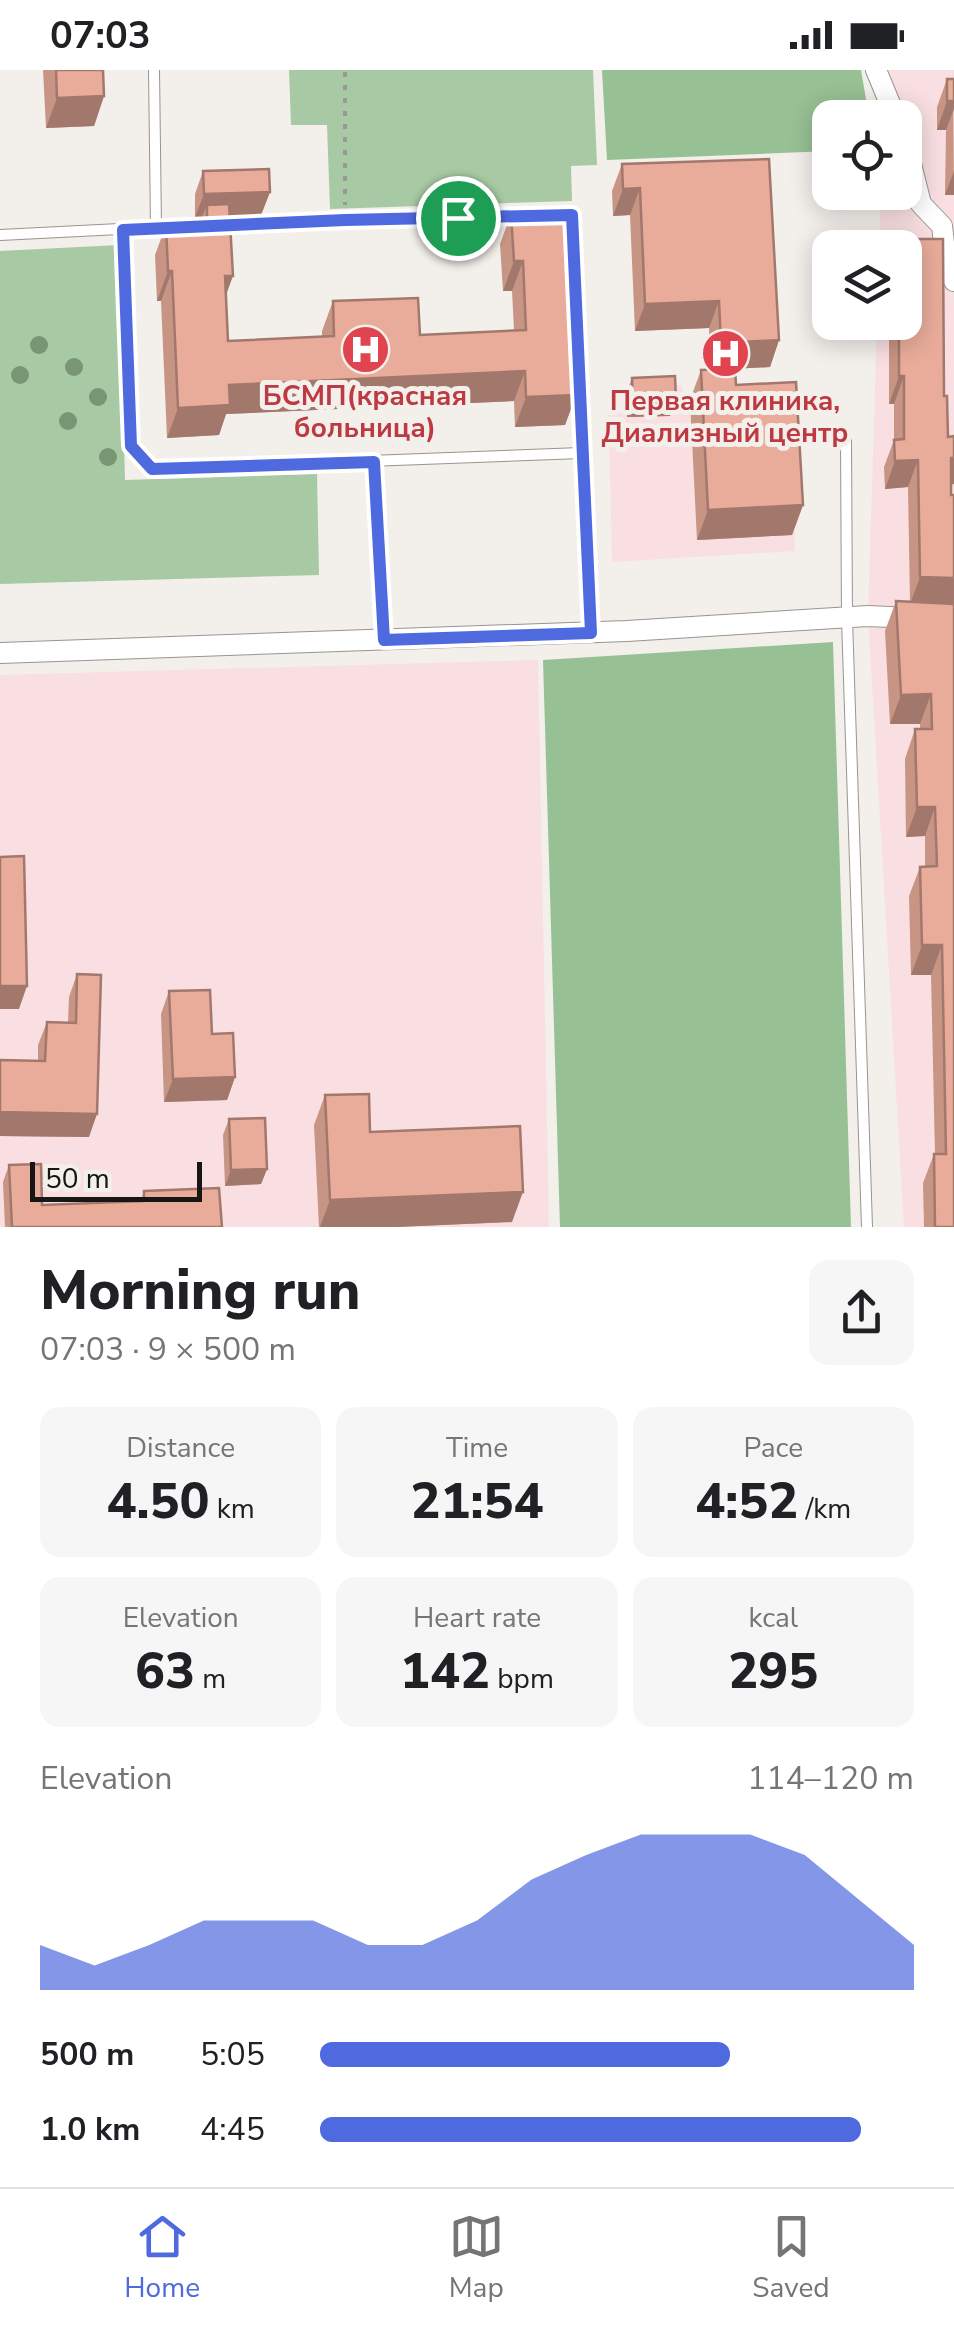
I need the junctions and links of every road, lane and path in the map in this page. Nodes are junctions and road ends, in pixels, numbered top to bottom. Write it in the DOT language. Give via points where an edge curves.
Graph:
graph roads {
  1 [pos="154,70"];
  2 [pos="876,70"];
  3 [pos="345,72"];
  4 [pos="888,100"];
  5 [pos="922,204"];
  6 [pos="534,216"];
  7 [pos="345,220"];
  8 [pos="213,225"];
  9 [pos="194,226"];
  10 [pos="156,227"];
  11 [pos="123,230"];
  12 [pos="0,236"];
  13 [pos="573,253"];
  14 [pos="954,281"];
  15 [pos="846,440"];
  16 [pos="581,454"];
  17 [pos="374,462"];
  18 [pos="847,619"];
  19 [pos="954,620"];
  20 [pos="591,633"];
  21 [pos="384,640"];
  22 [pos="0,652"];
  23 [pos="867,1227"];
  1 -- 10 [label="lane"];
  2 -- 4 [label="street"];
  3 -- 7 [label="path"];
  5 -- 14 [label="street" via="942,226"];
  6 -- 7 [label="lane"];
  7 -- 8 [label="lane"];
  9 -- 10 [label="lane"];
  10 -- 11 [label="lane"];
  11 -- 12 [label="lane"];
  11 -- 17 [label="lane" via="131,446 152,469"];
  13 -- 16 [label="lane"];
  15 -- 18 [label="lane"];
  16 -- 17 [label="lane"];
  16 -- 20 [label="lane"];
  17 -- 21 [label="path"];
  18 -- 19 [label="street"];
  18 -- 20 [label="street"];
  18 -- 23 [label="lane"];
  20 -- 21 [label="street"];
  21 -- 22 [label="street"];
}
